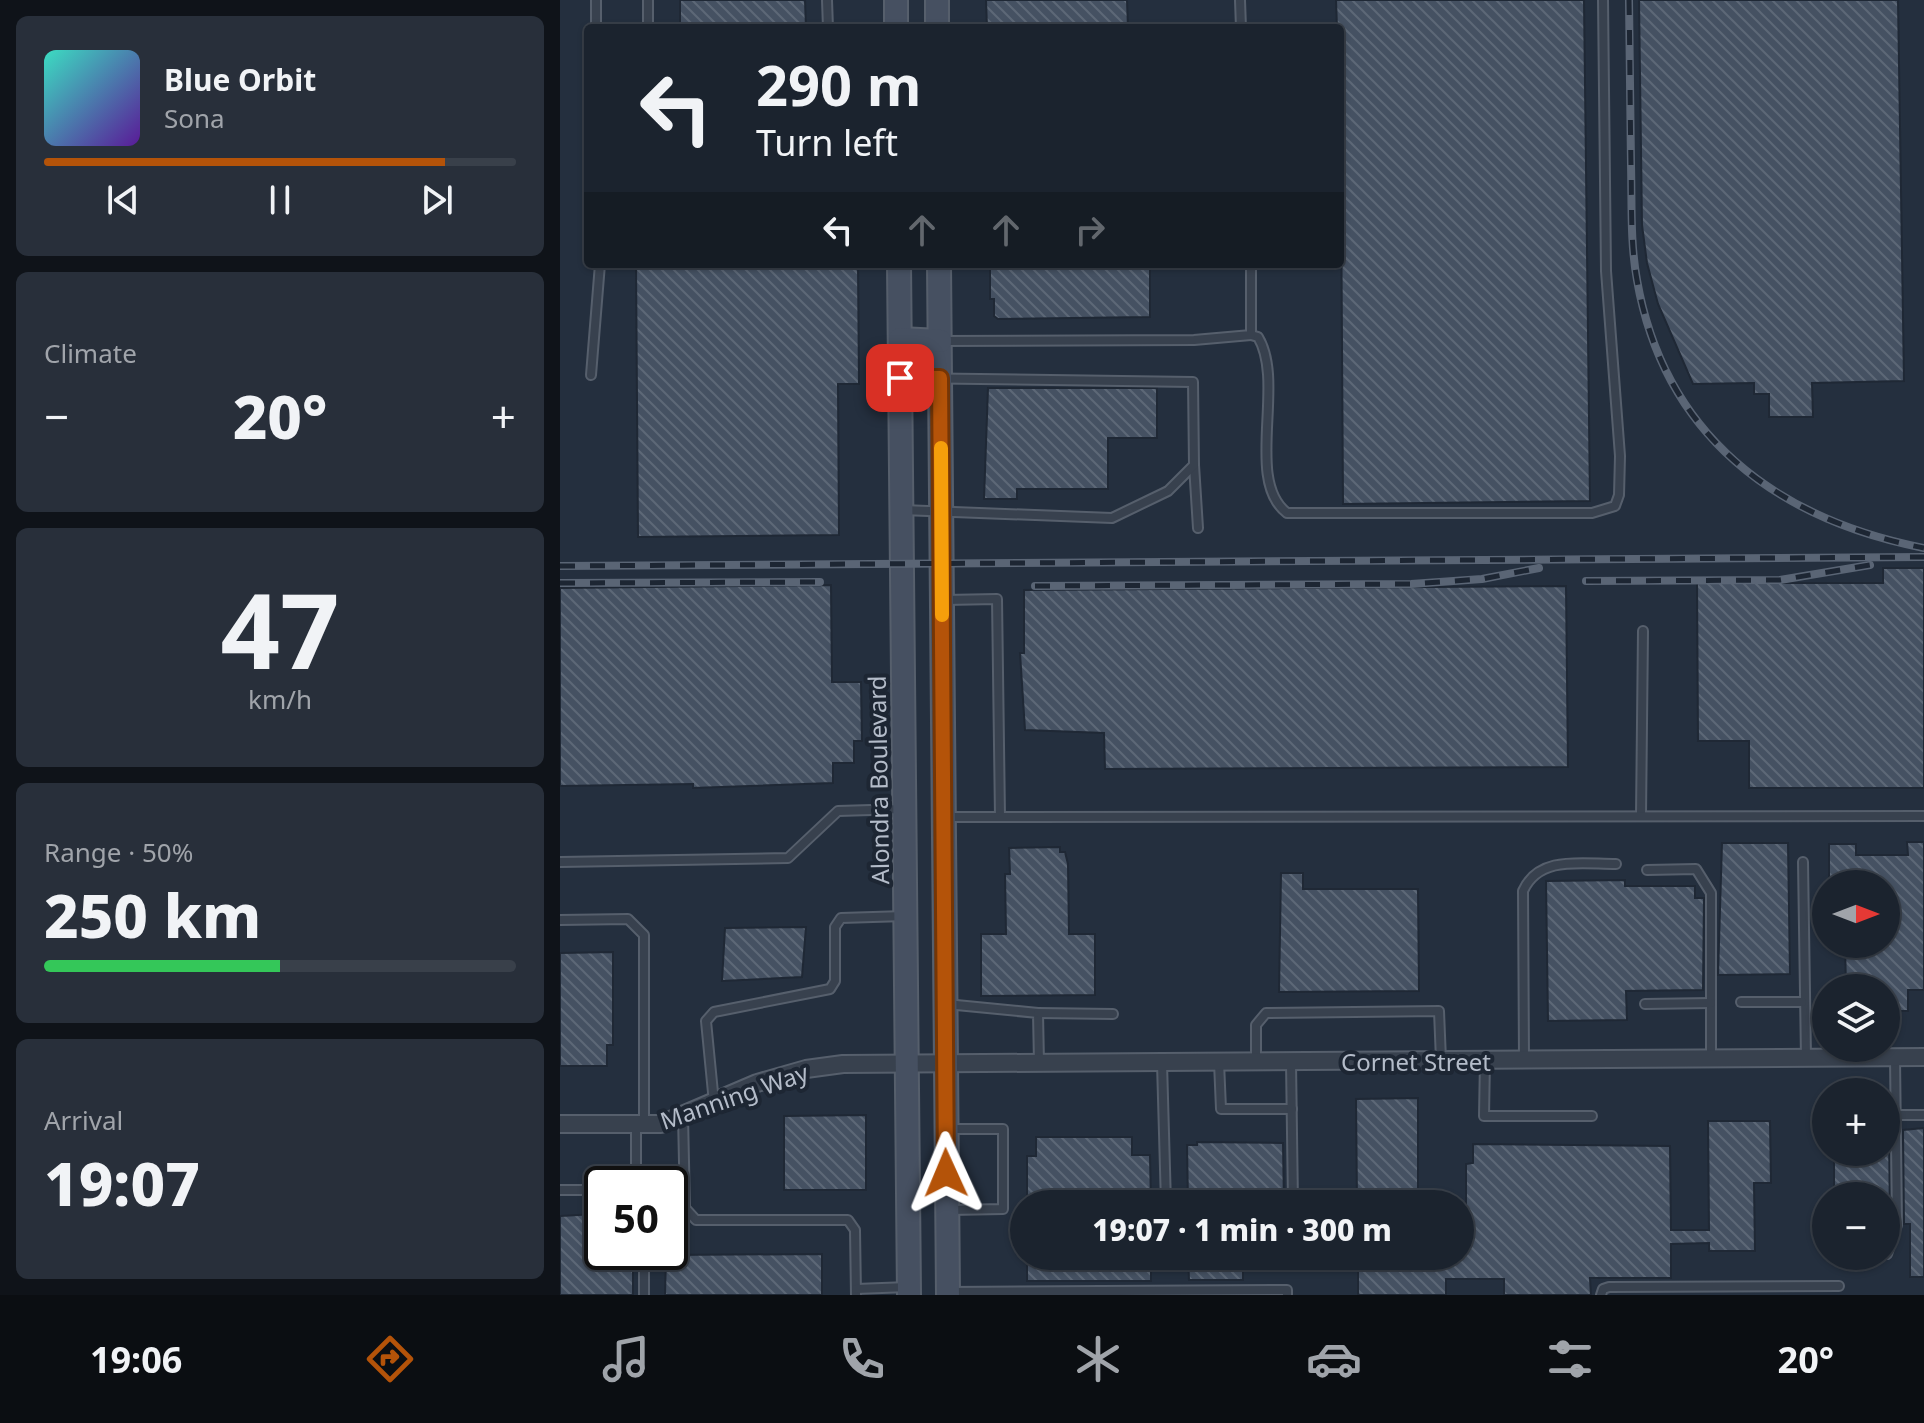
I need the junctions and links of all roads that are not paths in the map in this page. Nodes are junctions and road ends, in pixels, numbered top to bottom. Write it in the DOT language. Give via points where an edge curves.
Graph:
graph roads {
  1 [pos="596,0"];
  2 [pos="648,0"];
  3 [pos="827,0"];
  4 [pos="896,0"];
  5 [pos="937,0"];
  6 [pos="1240,0"];
  7 [pos="1603,0"];
  8 [pos="596,24"];
  9 [pos="648,24"];
  10 [pos="828,24"];
  11 [pos="896,24"];
  12 [pos="937,24"];
  13 [pos="1241,24"];
  14 [pos="600,268"];
  15 [pos="899,268"];
  16 [pos="939,268"];
  17 [pos="1251,268"];
  18 [pos="1251,335"];
  19 [pos="900,339"];
  20 [pos="940,341"];
  21 [pos="591,375"];
  22 [pos="900,378"];
  23 [pos="940,378"];
  24 [pos="1194,465"];
  25 [pos="902,510"];
  26 [pos="941,513"];
  27 [pos="1198,528"];
  28 [pos="942,600"];
  29 [pos="1643,631"];
  30 [pos="905,809"];
  31 [pos="1641,816"];
  32 [pos="1924,816"];
  33 [pos="944,817"];
  34 [pos="1000,817"];
  35 [pos="560,862"];
  36 [pos="1803,862"];
  37 [pos="1616,864"];
  38 [pos="1647,870"];
  39 [pos="905,916"];
  40 [pos="560,920"];
  41 [pos="1741,1002"];
  42 [pos="1802,1002"];
  43 [pos="1711,1003"];
  44 [pos="945,1004"];
  45 [pos="1645,1004"];
  46 [pos="1038,1013"];
  47 [pos="1113,1014"];
  48 [pos="1900,1057"];
  49 [pos="1924,1057"];
  50 [pos="1711,1058"];
  51 [pos="1806,1058"];
  52 [pos="1812,1058"];
  53 [pos="1485,1060"];
  54 [pos="1524,1060"];
  55 [pos="1441,1061"];
  56 [pos="1219,1062"];
  57 [pos="1256,1062"];
  58 [pos="1291,1062"];
  59 [pos="1162,1063"];
  60 [pos="946,1064"];
  61 [pos="1039,1064"];
  62 [pos="907,1065"];
  63 [pos="714,1103"];
  64 [pos="1292,1109"];
  65 [pos="1900,1115"];
  66 [pos="1924,1115"];
  67 [pos="683,1116"];
  68 [pos="1592,1116"];
  69 [pos="560,1124"];
  70 [pos="640,1124"];
  71 [pos="946,1129"];
  72 [pos="637,1166"];
  73 [pos="560,1190"];
  74 [pos="584,1190"];
  75 [pos="1166,1190"];
  76 [pos="1293,1190"];
  77 [pos="947,1210"];
  78 [pos="644,1270"];
  79 [pos="1839,1286"];
  80 [pos="909,1291"];
  81 [pos="1701,1291"];
  82 [pos="1742,1291"];
  83 [pos="856,1292"];
  84 [pos="948,1294"];
  85 [pos="644,1295"];
  86 [pos="1287,1295"];
  87 [pos="1601,1295"];
  1 -- 8 [label="lane"];
  2 -- 9 [label="lane"];
  3 -- 10 [label="lane"];
  4 -- 11 [label="main road"];
  5 -- 12 [label="main road"];
  6 -- 13 [label="lane"];
  7 -- 18 [label="lane" via="1606,271 1620,456 1615,506 1592,513 1287,513 1272,493 1267,458 1267,358 1258,337"];
  14 -- 21 [label="lane"];
  15 -- 19 [label="main road, Alondra Boulevard"];
  16 -- 20 [label="main road"];
  17 -- 18 [label="lane"];
  18 -- 20 [label="lane"];
  19 -- 20 [label="main road"];
  19 -- 22 [label="main road, Alondra Boulevard"];
  20 -- 23 [label="main road"];
  22 -- 23 [label="lane"];
  22 -- 25 [label="main road, Alondra Boulevard"];
  23 -- 24 [label="lane" via="1193,382"];
  23 -- 26 [label="main road"];
  24 -- 26 [label="lane" via="1168,491 1112,518"];
  24 -- 27 [label="lane"];
  25 -- 26 [label="lane"];
  25 -- 30 [label="main road, Alondra Boulevard"];
  26 -- 28 [label="main road"];
  28 -- 33 [label="main road"];
  28 -- 34 [label="lane" via="997,599"];
  29 -- 31 [label="lane"];
  30 -- 35 [label="lane" via="838,811 788,858"];
  30 -- 39 [label="main road, Alondra Boulevard"];
  31 -- 32 [label="lane"];
  31 -- 34 [label="lane"];
  33 -- 34 [label="lane"];
  33 -- 44 [label="main road"];
  36 -- 42 [label="lane"];
  37 -- 54 [label="lane" via="1558,864 1529,877 1523,891"];
  38 -- 43 [label="lane" via="1696,869 1711,893"];
  39 -- 62 [label="main road, Alondra Boulevard"];
  39 -- 63 [label="lane" via="841,918 835,927 835,981 830,989 714,1012 706,1021"];
  40 -- 70 [label="lane" via="628,919 644,935"];
  41 -- 42 [label="lane"];
  42 -- 51 [label="lane"];
  43 -- 45 [label="lane"];
  43 -- 50 [label="lane"];
  44 -- 46 [label="lane"];
  44 -- 60 [label="main road"];
  46 -- 47 [label="lane"];
  46 -- 61 [label="lane"];
  48 -- 49 [label="street, Cornet Street"];
  50 -- 51 [label="street, Cornet Street"];
  50 -- 54 [label="street, Cornet Street"];
  51 -- 52 [label="street, Cornet Street"];
  53 -- 54 [label="street, Cornet Street"];
  53 -- 55 [label="street, Cornet Street"];
  53 -- 68 [label="lane" via="1484,1116"];
  55 -- 57 [label="lane" via="1439,1011 1424,1011 1266,1013 1256,1025"];
  55 -- 58 [label="street, Cornet Street"];
  56 -- 57 [label="street, Cornet Street"];
  56 -- 59 [label="street, Cornet Street"];
  56 -- 64 [label="lane" via="1221,1109"];
  57 -- 58 [label="street, Cornet Street"];
  58 -- 64 [label="lane"];
  59 -- 61 [label="street, Cornet Street"];
  59 -- 75 [label="lane"];
  60 -- 61 [label="street, Cornet Street"];
  60 -- 62 [label="street, Cornet Street"];
  60 -- 71 [label="main road"];
  62 -- 63 [label="street, Manning Way" via="806,1069"];
  62 -- 80 [label="main road, Alondra Boulevard"];
  63 -- 67 [label="street, Manning Way"];
  64 -- 76 [label="lane"];
  65 -- 66 [label="lane"];
  67 -- 70 [label="street, Manning Way"];
  67 -- 83 [label="lane" via="689,1216 848,1220 855,1230"];
  69 -- 70 [label="street, Manning Way"];
  70 -- 72 [label="lane"];
  71 -- 77 [label="main road"];
  71 -- 77 [label="lane" via="1003,1129 1003,1209"];
  73 -- 74 [label="lane"];
  77 -- 84 [label="main road"];
  78 -- 85 [label="lane"];
  79 -- 82 [label="lane"];
  80 -- 83 [label="lane"];
  81 -- 82 [label="lane"];
  81 -- 87 [label="lane" via="1609,1287"];
  84 -- 86 [label="lane" via="1287,1290"];
}
